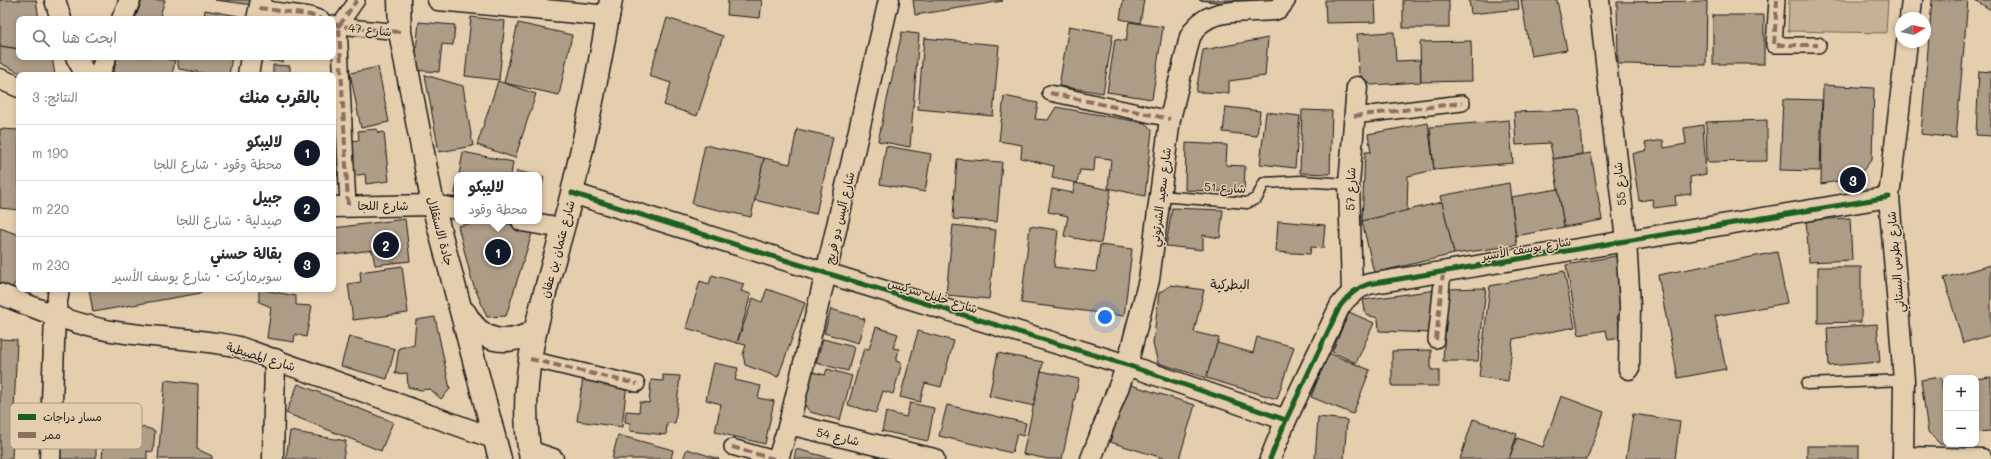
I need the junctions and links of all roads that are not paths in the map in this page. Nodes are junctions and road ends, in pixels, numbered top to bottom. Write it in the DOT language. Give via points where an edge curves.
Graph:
graph roads {
  1 [pos="54,0"];
  2 [pos="130,0"];
  3 [pos="356,0"];
  4 [pos="399,0"];
  5 [pos="438,0"];
  6 [pos="889,0"];
  7 [pos="1285,0"];
  8 [pos="1599,0"];
  9 [pos="1777,0"];
  10 [pos="1912,0"];
  11 [pos="610,8"];
  12 [pos="259,9"];
  13 [pos="1911,12"];
  14 [pos="60,16"];
  15 [pos="123,16"];
  16 [pos="313,16"];
  17 [pos="336,24"];
  18 [pos="400,32"];
  19 [pos="1818,45"];
  20 [pos="1906,48"];
  21 [pos="78,60"];
  22 [pos="105,60"];
  23 [pos="250,60"];
  24 [pos="84,72"];
  25 [pos="100,72"];
  26 [pos="248,72"];
  27 [pos="0,79"];
  28 [pos="16,86"];
  29 [pos="1357,87"];
  30 [pos="1050,93"];
  31 [pos="1462,103"];
  32 [pos="1354,116"];
  33 [pos="1170,119"];
  34 [pos="1349,184"];
  35 [pos="572,193"];
  36 [pos="1160,196"];
  37 [pos="1889,197"];
  38 [pos="433,205"];
  39 [pos="341,206"];
  40 [pos="454,208"];
  41 [pos="539,224"];
  42 [pos="562,228"];
  43 [pos="1626,241"];
  44 [pos="1443,273"];
  45 [pos="826,274"];
  46 [pos="59,292"];
  47 [pos="1352,292"];
  48 [pos="0,294"];
  49 [pos="461,305"];
  50 [pos="55,315"];
  51 [pos="534,332"];
  52 [pos="1436,340"];
  53 [pos="275,359"];
  54 [pos="530,359"];
  55 [pos="1126,365"];
  56 [pos="1629,369"];
  57 [pos="1904,380"];
  58 [pos="637,384"];
  59 [pos="1807,384"];
  60 [pos="52,403"];
  61 [pos="1286,420"];
  62 [pos="789,424"];
  63 [pos="493,438"];
  64 [pos="732,447"];
  65 [pos="50,449"];
  66 [pos="530,455"];
  67 [pos="1903,458"];
  68 [pos="1991,458"];
  69 [pos="50,459"];
  70 [pos="273,459"];
  71 [pos="500,459"];
  72 [pos="553,459"];
  73 [pos="774,459"];
  74 [pos="778,459"];
  75 [pos="934,459"];
  76 [pos="1091,459"];
  77 [pos="1270,459"];
  78 [pos="1982,459"];
  1 -- 14 [label="street"];
  2 -- 15 [label="street"];
  3 -- 17 [label="street, شارع 47"];
  4 -- 18 [label="main road, جادة الاستقلال"];
  5 -- 11 [label="street"];
  6 -- 45 [label="street, شارع أليس دو فريج"];
  7 -- 33 [label="street, شارع سعيد الشرتوني" via="1274,10 1220,14 1200,22 1194,28"];
  8 -- 43 [label="street, شارع 55"];
  9 -- 19 [label="street" via="1774,45"];
  10 -- 13 [label="street"];
  11 -- 35 [label="main road, شارع عثمان بن عفان"];
  12 -- 16 [label="street"];
  17 -- 18 [label="street, شارع 47"];
  17 -- 39 [label="street, شارع 47"];
  18 -- 38 [label="main road, جادة الاستقلال"];
  20 -- 37 [label="street, شارع بطرس البستاني"];
  21 -- 24 [label="street"];
  22 -- 25 [label="street"];
  23 -- 26 [label="street"];
  27 -- 28 [label="street"];
  29 -- 32 [label="street, شارع 57"];
  30 -- 33 [label="street"];
  31 -- 32 [label="street"];
  32 -- 34 [label="street, شارع 57"];
  33 -- 36 [label="street, شارع سعيد الشرتوني"];
  34 -- 36 [label="lane, شارع 51" via="1301,181 1264,183 1257,198 1247,203"];
  34 -- 47 [label="street, شارع 57"];
  35 -- 42 [label="main road, شارع عثمان بن عفان"];
  35 -- 45 [label="street, شارع خليل سركيس"];
  36 -- 55 [label="street, شارع سعيد الشرتوني" via="1149,280"];
  37 -- 43 [label="street, شارع يوسف الأسير"];
  37 -- 57 [label="street, شارع بطرس البستاني"];
  38 -- 39 [label="street, شارع اللجا"];
  38 -- 40 [label="street, شارع اللجا"];
  38 -- 49 [label="main road, جادة الاستقلال"];
  41 -- 42 [label="street"];
  42 -- 51 [label="main road, شارع عثمان بن عفان"];
  43 -- 44 [label="street, شارع يوسف الأسير"];
  43 -- 56 [label="street, شارع 55" via="1630,305"];
  44 -- 47 [label="street, شارع يوسف الأسير" via="1369,284"];
  44 -- 52 [label="street"];
  45 -- 55 [label="street, شارع خليل سركيس"];
  45 -- 62 [label="street, شارع أليس دو فريج"];
  46 -- 50 [label="street"];
  47 -- 61 [label="street, شارع يوسف الأسير" via="1340,306"];
  48 -- 50 [label="street, شارع المصيطبة"];
  49 -- 51 [label="main road" via="470,323 491,338 513,340"];
  49 -- 63 [label="main road, جادة الاستقلال"];
  50 -- 53 [label="street, شارع المصيطبة" via="111,331 218,343"];
  50 -- 60 [label="street"];
  51 -- 54 [label="main road, شارع عثمان بن عفان"];
  53 -- 63 [label="street, شارع المصيطبة"];
  53 -- 70 [label="street"];
  54 -- 58 [label="street"];
  54 -- 66 [label="main road, شارع عثمان بن عفان" via="526,403"];
  55 -- 61 [label="street, شارع خليل سركيس"];
  55 -- 76 [label="street, شارع سعيد الشرتوني"];
  57 -- 59 [label="lane"];
  57 -- 67 [label="street, شارع بطرس البستاني"];
  61 -- 77 [label="street, شارع يوسف الأسير"];
  62 -- 74 [label="street, شارع أليس دو فريج"];
  62 -- 75 [label="street, شارع 54"];
  63 -- 71 [label="main road, جادة الاستقلال"];
  64 -- 73 [label="street"];
  65 -- 69 [label="street"];
  66 -- 72 [label="street"];
  67 -- 78 [label="street"];
  68 -- 78 [label="street"];
}
